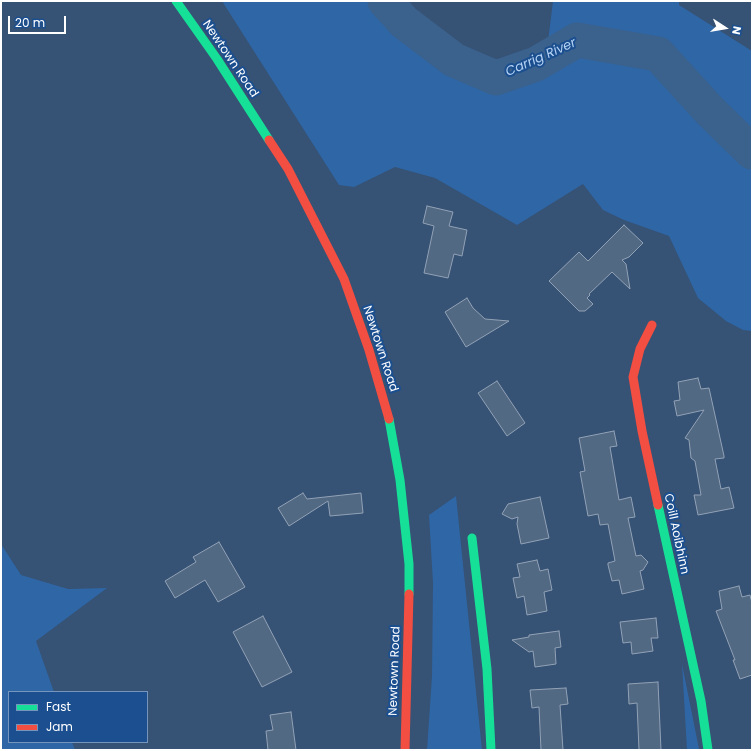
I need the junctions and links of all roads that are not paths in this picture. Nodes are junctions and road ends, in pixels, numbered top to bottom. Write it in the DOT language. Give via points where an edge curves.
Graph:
graph roads {
  1 [pos="176,1"];
  2 [pos="652,325"];
  3 [pos="472,538"];
  4 [pos="405,750"];
  5 [pos="491,750"];
  6 [pos="708,750"];
  1 -- 4 [label="main road, Newtown Road" via="288,169 344,279 369,350 389,421 400,480 409,564"];
  2 -- 6 [label="main road, Coill Aoibhinn" via="640,349 633,378"];
  3 -- 5 [label="main road" via="487,669"];
}
